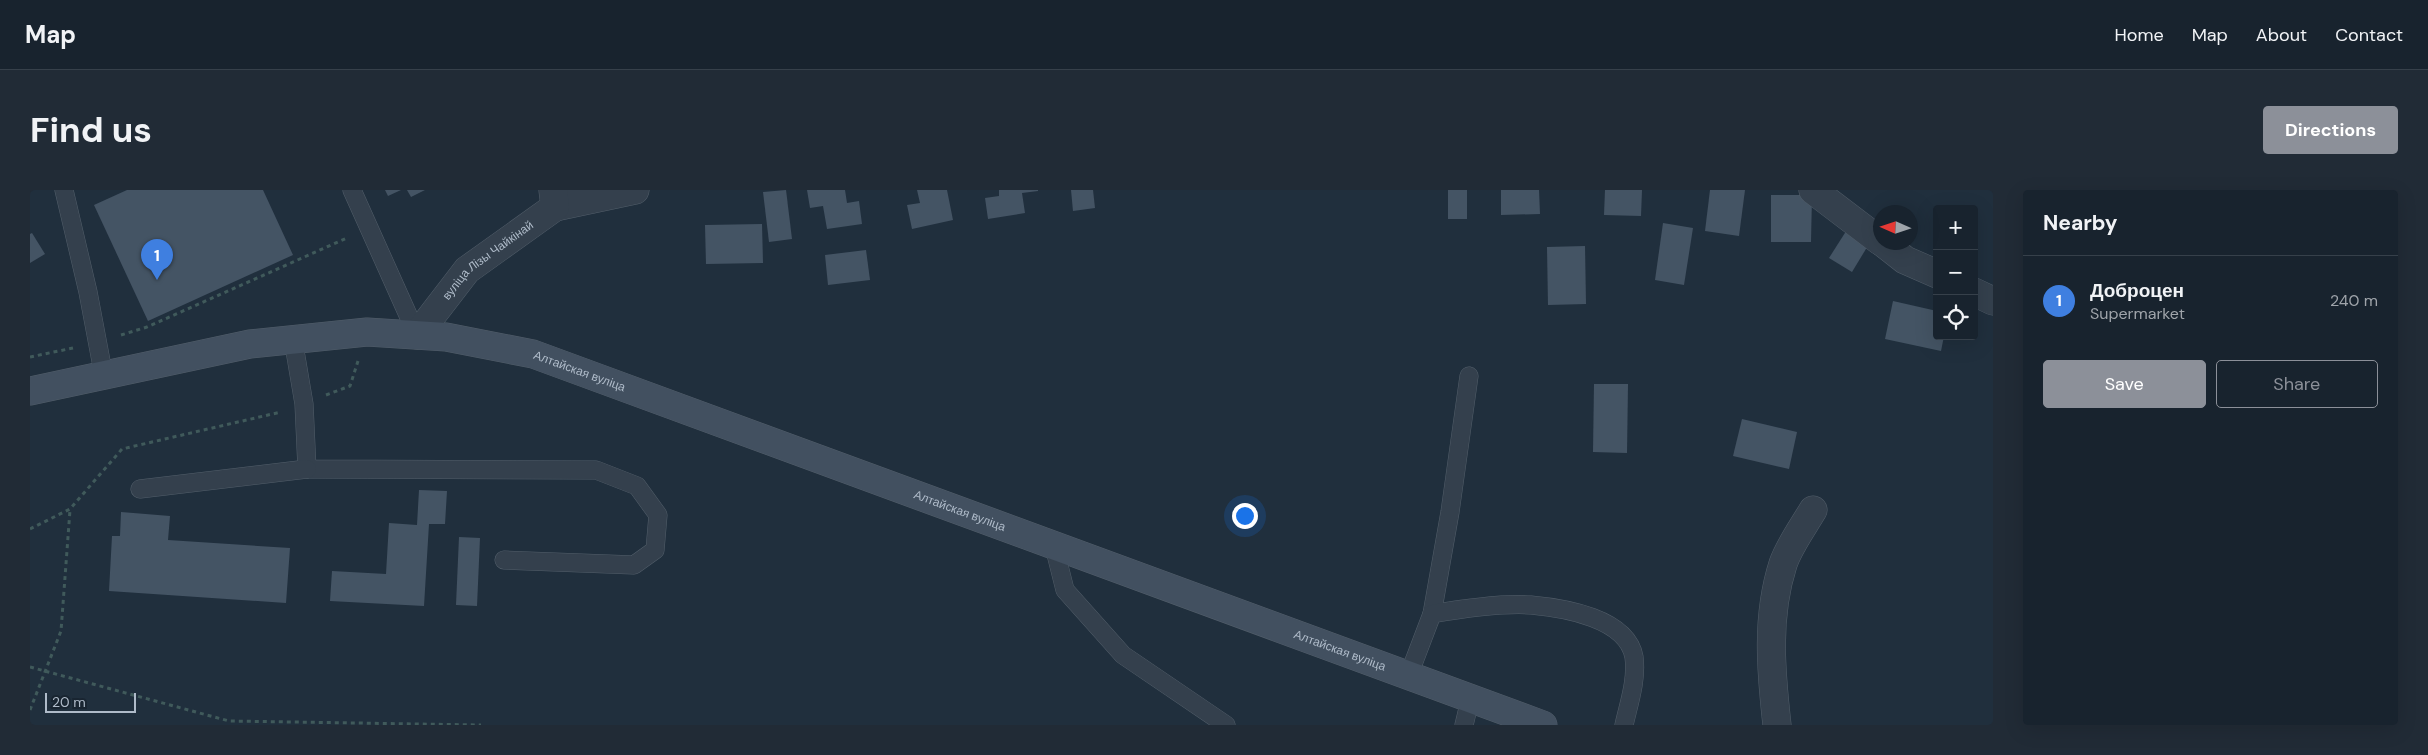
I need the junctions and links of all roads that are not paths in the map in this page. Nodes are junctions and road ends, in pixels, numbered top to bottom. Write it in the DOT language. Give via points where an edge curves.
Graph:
graph roads {
  1 [pos="64,190"];
  2 [pos="352,190"];
  3 [pos="635,190"];
  4 [pos="1813,190"];
  5 [pos="554,199"];
  6 [pos="1873,236"];
  7 [pos="1892,250"];
  8 [pos="1933,272"];
  9 [pos="1978,294"];
  10 [pos="1993,300"];
  11 [pos="417,335"];
  12 [pos="293,339"];
  13 [pos="1469,376"];
  14 [pos="104,377"];
  15 [pos="30,391"];
  16 [pos="307,469"];
  17 [pos="140,489"];
  18 [pos="1813,510"];
  19 [pos="1054,546"];
  20 [pos="504,560"];
  21 [pos="1432,614"];
  22 [pos="1408,677"];
  23 [pos="1466,712"];
  24 [pos="1226,725"];
  25 [pos="1543,725"];
  26 [pos="1624,725"];
  27 [pos="1777,725"];
  1 -- 14 [label="lane"];
  2 -- 11 [label="lane"];
  3 -- 5 [label="street"];
  4 -- 6 [label="street"];
  5 -- 11 [label="street, вуліца Лізы Чайкінай" via="467,270"];
  7 -- 8 [label="street"];
  9 -- 10 [label="street"];
  11 -- 12 [label="main road, Алтайская вуліца" via="367,332"];
  11 -- 19 [label="main road, Алтайская вуліца" via="446,337 533,354"];
  12 -- 14 [label="main road, Алтайская вуліца" via="250,344"];
  12 -- 16 [label="lane" via="304,404"];
  13 -- 21 [label="lane"];
  14 -- 15 [label="main road, Алтайская вуліца"];
  16 -- 17 [label="lane"];
  16 -- 20 [label="lane" via="596,470 637,486 658,514 655,550 634,565"];
  18 -- 27 [label="street" via="1784,563 1772,609 1770,661"];
  19 -- 22 [label="main road, Алтайская вуліца"];
  19 -- 24 [label="lane" via="1065,590 1123,655"];
  21 -- 22 [label="lane"];
  21 -- 26 [label="lane" via="1530,605 1564,610 1606,622 1624,635 1634,656 1635,681"];
  22 -- 23 [label="main road, Алтайская вуліца"];
  23 -- 25 [label="main road, Алтайская вуліца"];
}
